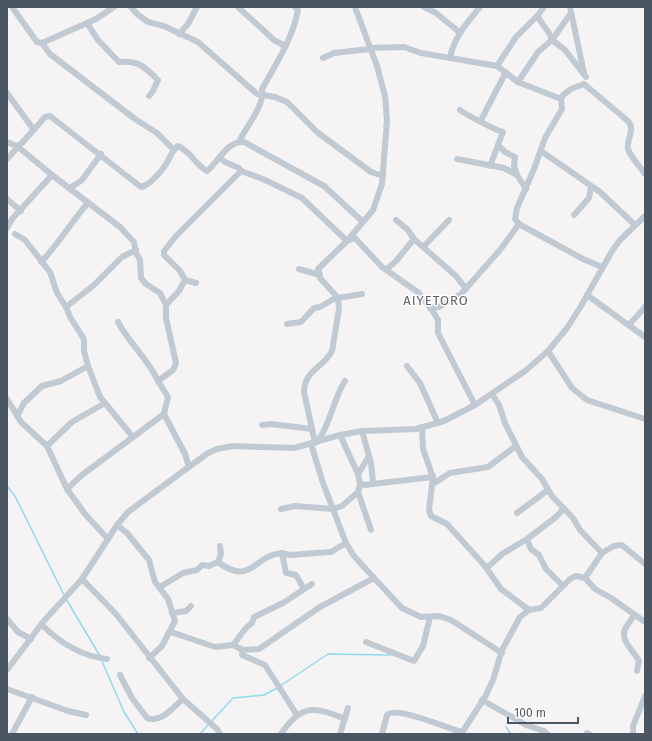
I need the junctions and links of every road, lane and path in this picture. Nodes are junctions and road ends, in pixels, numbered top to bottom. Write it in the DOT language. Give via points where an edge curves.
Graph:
graph roads {
  1 [pos="12,7"];
  2 [pos="114,7"];
  3 [pos="131,7"];
  4 [pos="197,7"];
  5 [pos="238,7"];
  6 [pos="295,7"];
  7 [pos="355,7"];
  8 [pos="424,7"];
  9 [pos="480,7"];
  10 [pos="544,7"];
  11 [pos="570,10"];
  12 [pos="538,15"];
  13 [pos="87,23"];
  14 [pos="460,32"];
  15 [pos="179,34"];
  16 [pos="552,40"];
  17 [pos="42,43"];
  18 [pos="285,46"];
  19 [pos="370,49"];
  20 [pos="450,57"];
  21 [pos="323,58"];
  22 [pos="497,66"];
  23 [pos="506,72"];
  24 [pos="586,77"];
  25 [pos="518,82"];
  26 [pos="584,84"];
  27 [pos="7,93"];
  28 [pos="149,96"];
  29 [pos="263,96"];
  30 [pos="561,99"];
  31 [pos="460,110"];
  32 [pos="481,120"];
  33 [pos="34,130"];
  34 [pos="7,142"];
  35 [pos="239,142"];
  36 [pos="498,145"];
  37 [pos="17,146"];
  38 [pos="173,149"];
  39 [pos="541,151"];
  40 [pos="101,154"];
  41 [pos="220,158"];
  42 [pos="7,159"];
  43 [pos="456,159"];
  44 [pos="490,166"];
  45 [pos="241,171"];
  46 [pos="645,174"];
  47 [pos="52,175"];
  48 [pos="517,175"];
  49 [pos="383,176"];
  50 [pos="592,187"];
  51 [pos="70,188"];
  52 [pos="526,189"];
  53 [pos="7,199"];
  54 [pos="88,204"];
  55 [pos="21,210"];
  56 [pos="574,216"];
  57 [pos="645,216"];
  58 [pos="396,220"];
  59 [pos="450,220"];
  60 [pos="362,221"];
  61 [pos="520,224"];
  62 [pos="635,225"];
  63 [pos="7,228"];
  64 [pos="15,234"];
  65 [pos="414,239"];
  66 [pos="347,241"];
  67 [pos="424,246"];
  68 [pos="136,250"];
  69 [pos="41,262"];
  70 [pos="602,267"];
  71 [pos="299,269"];
  72 [pos="387,269"];
  73 [pos="320,275"];
  74 [pos="185,280"];
  75 [pos="196,283"];
  76 [pos="466,289"];
  77 [pos="362,294"];
  78 [pos="587,295"];
  79 [pos="337,298"];
  80 [pos="166,305"];
  81 [pos="66,307"];
  82 [pos="645,307"];
  83 [pos="430,308"];
  84 [pos="118,322"];
  85 [pos="287,324"];
  86 [pos="629,325"];
  87 [pos="645,336"];
  88 [pos="548,351"];
  89 [pos="88,366"];
  90 [pos="407,366"];
  91 [pos="158,381"];
  92 [pos="345,381"];
  93 [pos="492,394"];
  94 [pos="7,399"];
  95 [pos="105,403"];
  96 [pos="474,405"];
  97 [pos="164,414"];
  98 [pos="17,416"];
  99 [pos="645,419"];
  100 [pos="438,423"];
  101 [pos="262,425"];
  102 [pos="422,427"];
  103 [pos="312,429"];
  104 [pos="362,431"];
  105 [pos="340,435"];
  106 [pos="133,438"];
  107 [pos="315,443"];
  108 [pos="47,446"];
  109 [pos="516,446"];
  110 [pos="369,456"];
  111 [pos="189,467"];
  112 [pos="358,474"];
  113 [pos="433,477"];
  114 [pos="360,484"];
  115 [pos="372,484"];
  116 [pos="433,484"];
  117 [pos="67,489"];
  118 [pos="548,490"];
  119 [pos="358,492"];
  120 [pos="128,502"];
  121 [pos="281,508"];
  122 [pos="564,508"];
  123 [pos="132,509"];
  124 [pos="333,509"];
  125 [pos="517,513"];
  126 [pos="117,525"];
  127 [pos="370,530"];
  128 [pos="108,539"];
  129 [pos="528,539"];
  130 [pos="346,543"];
  131 [pos="220,546"];
  132 [pos="282,553"];
  133 [pos="602,553"];
  134 [pos="218,562"];
  135 [pos="645,564"];
  136 [pos="485,566"];
  137 [pos="374,578"];
  138 [pos="585,578"];
  139 [pos="82,579"];
  140 [pos="312,584"];
  141 [pos="562,585"];
  142 [pos="160,587"];
  143 [pos="304,589"];
  144 [pos="191,606"];
  145 [pos="530,610"];
  146 [pos="172,613"];
  147 [pos="634,615"];
  148 [pos="430,617"];
  149 [pos="7,619"];
  150 [pos="644,619"];
  151 [pos="42,625"];
  152 [pos="171,632"];
  153 [pos="30,639"];
  154 [pos="366,642"];
  155 [pos="233,645"];
  156 [pos="243,650"];
  157 [pos="502,653"];
  158 [pos="149,658"];
  159 [pos="107,659"];
  160 [pos="7,670"];
  161 [pos="637,671"];
  162 [pos="120,675"];
  163 [pos="7,689"];
  164 [pos="645,696"];
  165 [pos="32,697"];
  166 [pos="183,699"];
  167 [pos="482,700"];
  168 [pos="348,708"];
  169 [pos="86,715"];
  170 [pos="297,715"];
  171 [pos="345,719"];
  172 [pos="461,733"];
  173 [pos="632,733"];
  174 [pos="12,734"];
  175 [pos="220,734"];
  176 [pos="281,734"];
  177 [pos="340,734"];
  178 [pos="382,734"];
  179 [pos="547,734"];
  1 -- 17 [label="street" via="37,42"];
  2 -- 13 [label="street"];
  3 -- 15 [label="street" via="148,22 164,26"];
  4 -- 15 [label="street"];
  5 -- 18 [label="street" via="274,40"];
  6 -- 18 [label="street" via="298,10 296,24"];
  7 -- 19 [label="street"];
  8 -- 14 [label="street"];
  9 -- 14 [label="street"];
  10 -- 12 [label="street"];
  11 -- 16 [label="street"];
  11 -- 24 [label="street"];
  12 -- 16 [label="street" via="539,22 551,35"];
  12 -- 22 [label="street" via="516,37"];
  13 -- 17 [label="street"];
  13 -- 28 [label="street" via="98,40 119,62 132,61 142,65 158,80"];
  14 -- 20 [label="street"];
  15 -- 29 [label="street" via="198,42 257,94"];
  16 -- 24 [label="street" via="565,50"];
  16 -- 25 [label="street" via="538,52"];
  17 -- 38 [label="street" via="50,54 135,120 157,133"];
  18 -- 29 [label="street" via="262,89"];
  19 -- 20 [label="street" via="404,47 421,53"];
  19 -- 21 [label="street" via="334,53"];
  19 -- 49 [label="street" via="379,73 386,107"];
  20 -- 22 [label="street"];
  22 -- 23 [label="street"];
  23 -- 25 [label="street"];
  23 -- 32 [label="street"];
  24 -- 26 [label="street"];
  25 -- 30 [label="street"];
  26 -- 30 [label="street" via="571,89"];
  26 -- 46 [label="street" via="631,125 629,151"];
  27 -- 33 [label="street"];
  29 -- 35 [label="street"];
  29 -- 49 [label="street" via="287,102 317,132 371,172"];
  30 -- 39 [label="street" via="562,109 545,138"];
  31 -- 32 [label="street"];
  32 -- 36 [label="street" via="492,129 503,132"];
  33 -- 37 [label="street"];
  33 -- 40 [label="street" via="45,117 50,116"];
  34 -- 37 [label="street"];
  35 -- 41 [label="street" via="231,145"];
  35 -- 60 [label="street" via="252,146 324,186"];
  36 -- 44 [label="street"];
  36 -- 48 [label="street" via="515,157"];
  37 -- 42 [label="street"];
  37 -- 47 [label="street"];
  38 -- 40 [label="street" via="166,165 143,187 138,186"];
  38 -- 41 [label="street" via="178,146 184,148 192,154 202,169 207,171"];
  39 -- 50 [label="street"];
  39 -- 52 [label="street"];
  40 -- 51 [label="street" via="82,180"];
  41 -- 45 [label="street"];
  43 -- 44 [label="street"];
  44 -- 48 [label="street" via="504,168"];
  45 -- 66 [label="street" via="302,198"];
  45 -- 74 [label="street" via="164,251 164,255"];
  47 -- 51 [label="street"];
  47 -- 55 [label="street"];
  48 -- 52 [label="street"];
  49 -- 60 [label="street" via="373,210"];
  50 -- 56 [label="street" via="589,198"];
  50 -- 62 [label="street"];
  51 -- 54 [label="street"];
  52 -- 61 [label="street" via="515,215"];
  53 -- 55 [label="street"];
  54 -- 68 [label="street" via="120,227 134,242"];
  54 -- 69 [label="street" via="74,218"];
  55 -- 63 [label="street"];
  57 -- 62 [label="street"];
  58 -- 65 [label="street"];
  59 -- 67 [label="street"];
  60 -- 66 [label="street"];
  61 -- 70 [label="street"];
  61 -- 76 [label="street"];
  62 -- 70 [label="street" via="620,240"];
  64 -- 69 [label="street" via="25,240"];
  65 -- 67 [label="street"];
  65 -- 72 [label="street"];
  66 -- 72 [label="street" via="355,238"];
  66 -- 73 [label="street" via="318,269"];
  67 -- 76 [label="street"];
  68 -- 80 [label="street" via="140,260 141,278 160,293"];
  68 -- 81 [label="street" via="122,257 94,285"];
  69 -- 81 [label="street" via="50,272 57,293"];
  70 -- 78 [label="street"];
  71 -- 73 [label="street"];
  72 -- 83 [label="street" via="419,293"];
  73 -- 79 [label="street"];
  74 -- 75 [label="street"];
  74 -- 80 [label="street"];
  76 -- 83 [label="street" via="440,307"];
  77 -- 79 [label="street"];
  78 -- 86 [label="street"];
  78 -- 88 [label="street" via="567,328"];
  79 -- 85 [label="street" via="314,308 301,322"];
  79 -- 103 [label="street" via="339,309 332,351 329,357 308,375 305,384 304,392"];
  80 -- 91 [label="street" via="166,318 176,363 173,370"];
  81 -- 89 [label="street" via="84,339"];
  82 -- 86 [label="street"];
  83 -- 96 [label="street" via="438,320 438,333"];
  84 -- 91 [label="street" via="151,366"];
  86 -- 87 [label="street"];
  88 -- 93 [label="street"];
  88 -- 99 [label="street" via="572,388 587,400"];
  89 -- 95 [label="street" via="100,397"];
  89 -- 98 [label="street" via="61,381 42,386 24,403"];
  90 -- 100 [label="street" via="420,383"];
  91 -- 97 [label="street" via="168,397"];
  92 -- 107 [label="street" via="336,396 326,430"];
  93 -- 96 [label="street"];
  93 -- 109 [label="street" via="500,405"];
  94 -- 98 [label="street"];
  95 -- 106 [label="street"];
  95 -- 108 [label="street" via="72,422"];
  96 -- 100 [label="street"];
  97 -- 106 [label="street"];
  97 -- 111 [label="street" via="182,447"];
  98 -- 108 [label="street"];
  100 -- 102 [label="street"];
  101 -- 103 [label="street"];
  102 -- 104 [label="street"];
  102 -- 113 [label="street" via="424,454"];
  103 -- 107 [label="street"];
  104 -- 105 [label="street"];
  104 -- 110 [label="street"];
  105 -- 107 [label="street"];
  105 -- 112 [label="street"];
  106 -- 117 [label="street"];
  107 -- 111 [label="street" via="294,448 233,446 217,449"];
  107 -- 124 [label="street" via="323,483"];
  108 -- 117 [label="street"];
  109 -- 116 [label="street" via="488,467 450,473"];
  109 -- 118 [label="street"];
  110 -- 112 [label="street"];
  110 -- 115 [label="street"];
  111 -- 123 [label="street"];
  112 -- 114 [label="street"];
  113 -- 115 [label="street"];
  113 -- 116 [label="street"];
  114 -- 115 [label="street"];
  114 -- 119 [label="street"];
  116 -- 136 [label="street" via="429,510 431,516 447,524"];
  117 -- 128 [label="street"];
  118 -- 122 [label="street"];
  118 -- 125 [label="street"];
  119 -- 124 [label="street" via="342,506"];
  119 -- 127 [label="street"];
  120 -- 123 [label="street"];
  121 -- 124 [label="street" via="295,506"];
  122 -- 129 [label="street"];
  122 -- 133 [label="street" via="574,518 583,534"];
  123 -- 126 [label="street"];
  124 -- 130 [label="street"];
  126 -- 128 [label="street"];
  126 -- 142 [label="street" via="128,533 149,560 152,575"];
  128 -- 139 [label="street"];
  129 -- 136 [label="street" via="502,554 489,566"];
  129 -- 141 [label="street" via="531,549 539,555 546,568"];
  130 -- 132 [label="street" via="331,552 290,555"];
  130 -- 137 [label="street"];
  131 -- 134 [label="street"];
  132 -- 134 [label="street" via="272,554 246,571 229,570"];
  132 -- 143 [label="street" via="286,573 296,575"];
  133 -- 135 [label="street" via="614,546 622,545"];
  133 -- 138 [label="street"];
  134 -- 142 [label="street" via="209,566 202,565 197,570 189,571"];
  136 -- 145 [label="street" via="501,589"];
  137 -- 148 [label="street" via="402,608 421,617"];
  137 -- 156 [label="street" via="320,607 259,649"];
  138 -- 141 [label="street" via="576,576"];
  138 -- 147 [label="street" via="595,589"];
  139 -- 151 [label="street"];
  139 -- 158 [label="street" via="116,614"];
  140 -- 143 [label="street"];
  141 -- 145 [label="street" via="541,608"];
  142 -- 146 [label="street" via="168,599"];
  143 -- 155 [label="street" via="254,617"];
  144 -- 146 [label="street" via="186,611"];
  145 -- 157 [label="street" via="514,625"];
  146 -- 152 [label="street" via="175,621"];
  147 -- 150 [label="street"];
  147 -- 161 [label="street" via="624,634 628,646 639,661"];
  148 -- 154 [label="street" via="423,646 414,661"];
  148 -- 157 [label="street" via="438,616 451,620"];
  149 -- 153 [label="street" via="18,632"];
  151 -- 153 [label="street"];
  151 -- 159 [label="street" via="58,641 89,656"];
  152 -- 155 [label="street" via="215,647"];
  152 -- 158 [label="street" via="162,646"];
  153 -- 160 [label="street"];
  155 -- 156 [label="street"];
  156 -- 170 [label="street" via="242,655 265,665"];
  157 -- 167 [label="street" via="493,680"];
  158 -- 166 [label="street"];
  162 -- 166 [label="street" via="132,698 147,718 156,720 162,717"];
  163 -- 165 [label="street"];
  164 -- 173 [label="street"];
  165 -- 169 [label="street"];
  165 -- 174 [label="street"];
  166 -- 175 [label="street"];
  167 -- 172 [label="street"];
  167 -- 179 [label="street"];
  168 -- 171 [label="street"];
  170 -- 171 [label="street" via="308,710 322,710"];
  170 -- 176 [label="street"];
  171 -- 177 [label="street"];
  172 -- 178 [label="street" via="423,718 393,712 387,715"];
}
